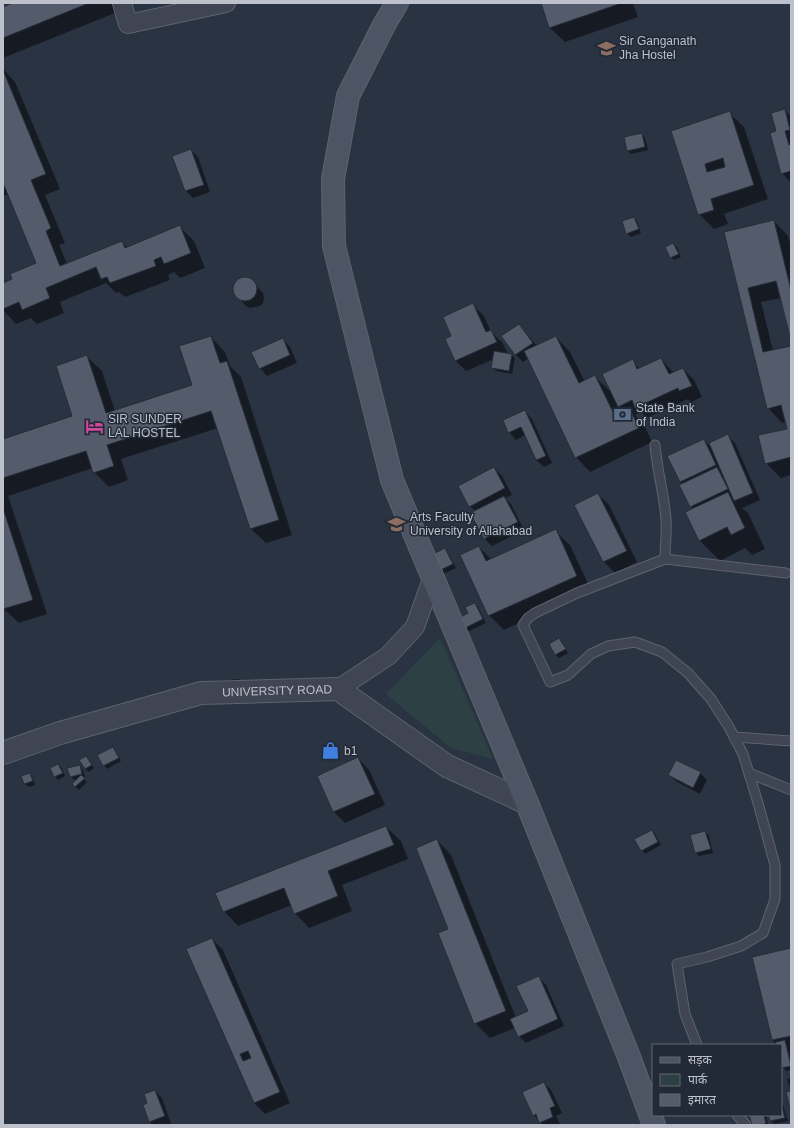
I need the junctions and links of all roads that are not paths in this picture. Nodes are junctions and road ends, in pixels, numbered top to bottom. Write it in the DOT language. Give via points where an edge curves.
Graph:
graph roads {
  1 [pos="122,3"];
  2 [pos="226,3"];
  3 [pos="397,3"];
  4 [pos="656,445"];
  5 [pos="665,559"];
  6 [pos="786,573"];
  7 [pos="432,579"];
  8 [pos="338,688"];
  9 [pos="734,737"];
  10 [pos="791,741"];
  11 [pos="3,753"];
  12 [pos="749,774"];
  13 [pos="791,790"];
  14 [pos="527,803"];
  15 [pos="697,1044"];
  16 [pos="738,1116"];
  17 [pos="654,1125"];
  18 [pos="746,1125"];
  1 -- 2 [label="street" via="128,24"];
  3 -- 7 [label="main road" via="348,96 333,179 334,246 392,480"];
  4 -- 5 [label="lane" via="666,521"];
  5 -- 6 [label="lane"];
  5 -- 9 [label="lane" via="577,593 535,613 523,625 550,682 568,675 591,654 608,646 635,642 662,652 688,673 711,699"];
  7 -- 8 [label="street" via="415,627 388,656"];
  7 -- 14 [label="main road"];
  8 -- 11 [label="street, UNIVERSITY ROAD" via="201,693 60,733"];
  8 -- 14 [label="street, UNIVERSITY ROAD" via="447,766"];
  9 -- 10 [label="lane"];
  9 -- 12 [label="lane"];
  12 -- 13 [label="lane"];
  12 -- 15 [label="lane" via="775,865 775,899 763,933 741,946 677,964 685,1014"];
  14 -- 17 [label="main road"];
  16 -- 18 [label="lane"];
}
